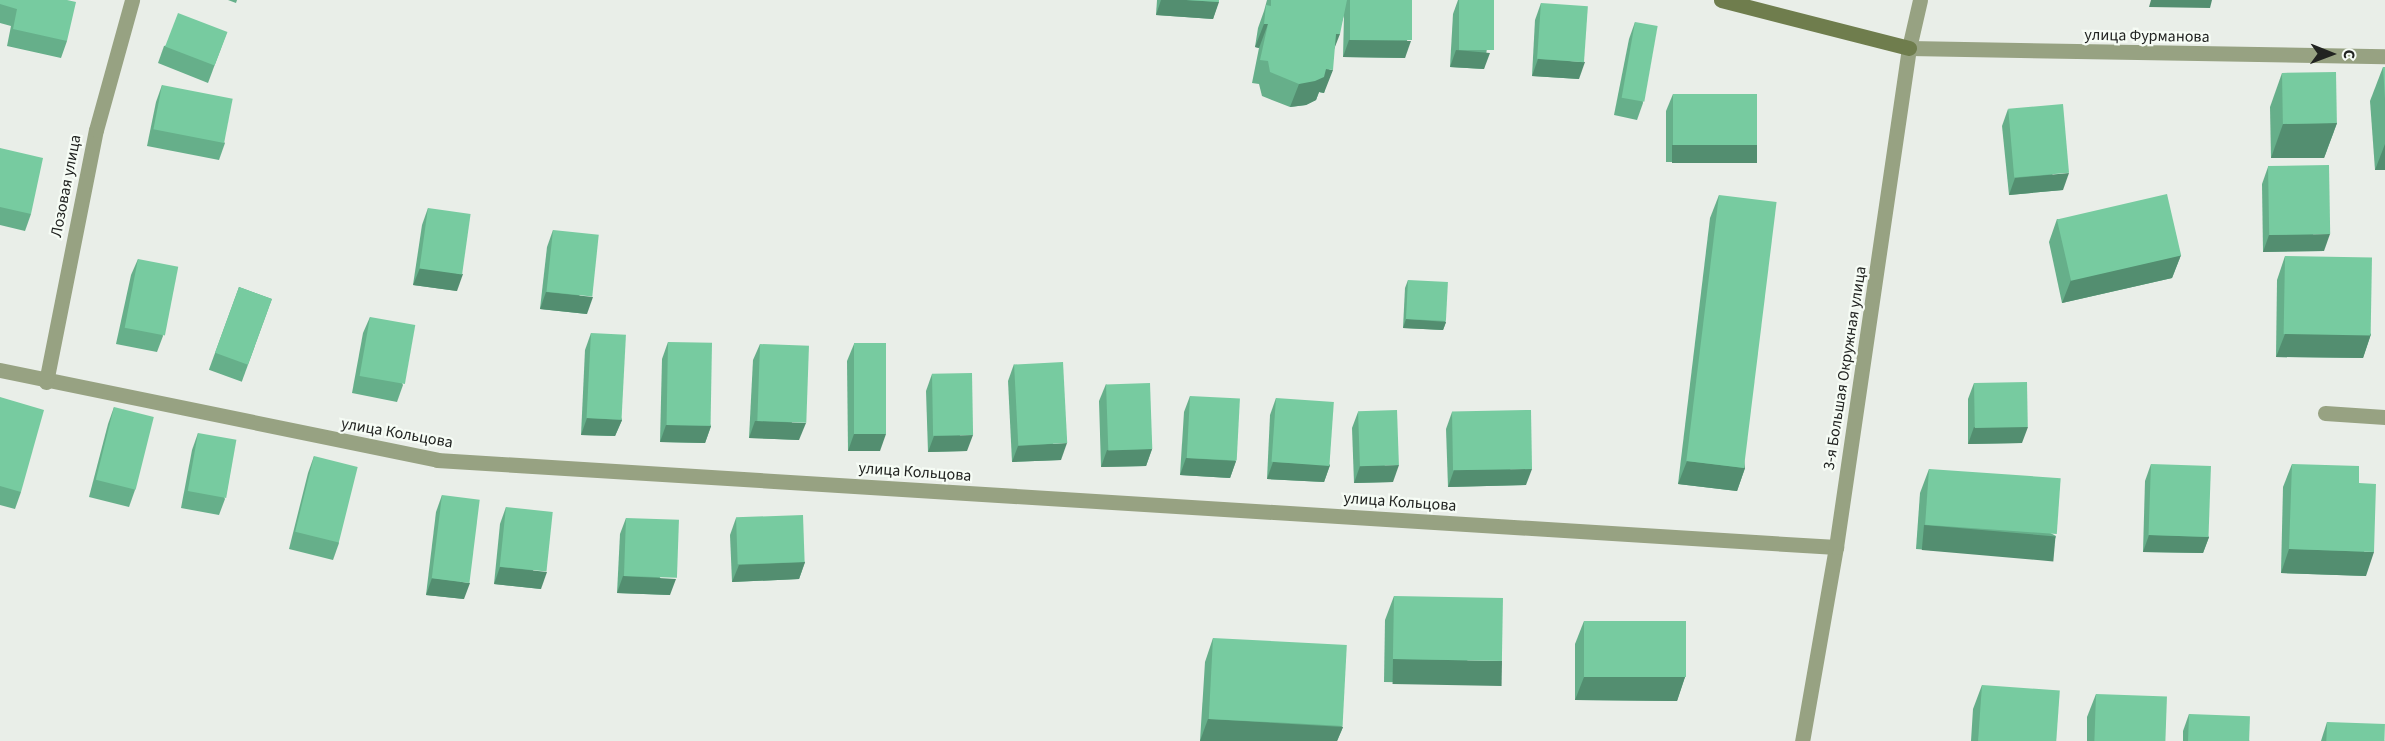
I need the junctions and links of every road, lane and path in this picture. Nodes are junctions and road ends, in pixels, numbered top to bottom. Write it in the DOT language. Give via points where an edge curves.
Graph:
graph roads {
  1 [pos="132,0"];
  2 [pos="1721,0"];
  3 [pos="1920,0"];
  4 [pos="1910,48"];
  5 [pos="2385,56"];
  6 [pos="0,370"];
  7 [pos="46,382"];
  8 [pos="2325,413"];
  9 [pos="2385,417"];
  10 [pos="1836,547"];
  11 [pos="1802,741"];
  1 -- 7 [label="street, Лозовая улица" via="96,130"];
  2 -- 4 [label="main road"];
  3 -- 4 [label="street, 3-я Большая Окружная улица"];
  4 -- 5 [label="street, улица Фурманова"];
  4 -- 10 [label="street, 3-я Большая Окружная улица"];
  6 -- 7 [label="street, улица Кольцова"];
  7 -- 10 [label="street, улица Кольцова" via="437,460"];
  8 -- 9 [label="street"];
  10 -- 11 [label="street, 3-я Большая Окружная улица"];
}
